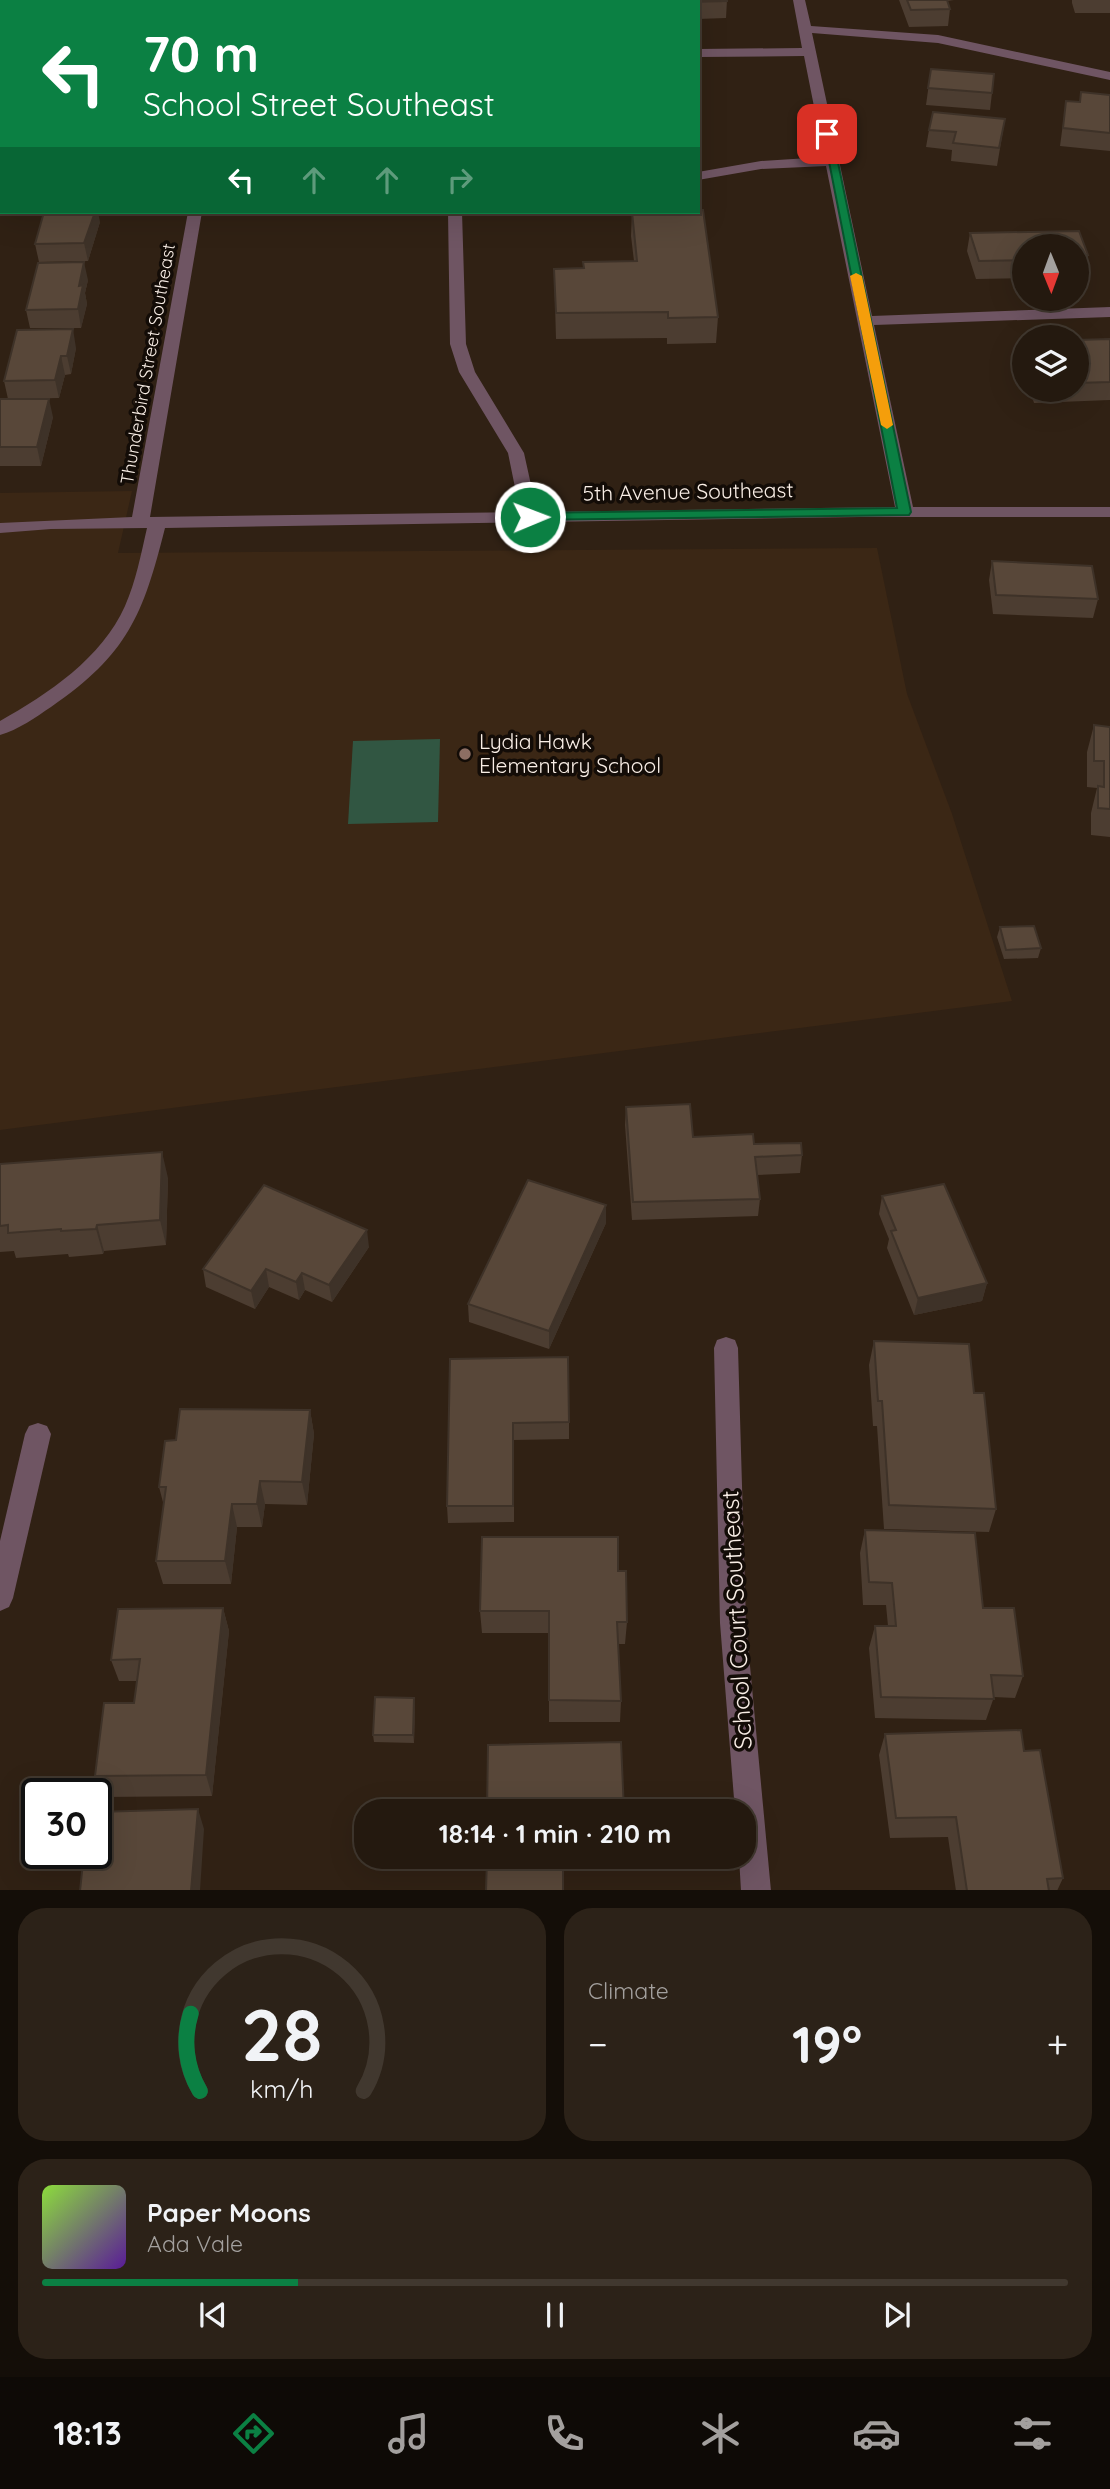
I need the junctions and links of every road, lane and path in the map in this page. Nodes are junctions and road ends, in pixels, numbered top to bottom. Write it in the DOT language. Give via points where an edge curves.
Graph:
graph roads {
  1 [pos="799,0"];
  2 [pos="805,29"];
  3 [pos="810,52"];
  4 [pos="700,53"];
  5 [pos="1110,76"];
  6 [pos="832,161"];
  7 [pos="700,176"];
  8 [pos="195,214"];
  9 [pos="455,214"];
  10 [pos="1110,312"];
  11 [pos="866,321"];
  12 [pos="905,512"];
  13 [pos="1110,512"];
  14 [pos="530,517"];
  15 [pos="148,523"];
  16 [pos="1,533"];
  17 [pos="0,729"];
  18 [pos="726,1348"];
  19 [pos="38,1434"];
  20 [pos="0,1598"];
  21 [pos="756,1890"];
  1 -- 2 [label="street"];
  2 -- 3 [label="street"];
  2 -- 5 [label="street" via="938,39"];
  3 -- 4 [label="street"];
  3 -- 6 [label="street"];
  6 -- 7 [label="street" via="761,165"];
  6 -- 11 [label="street"];
  8 -- 15 [label="street, Thunderbird Street Southeast"];
  9 -- 14 [label="street" via="458,344 467,372 516,453"];
  10 -- 11 [label="street"];
  11 -- 12 [label="street"];
  12 -- 13 [label="street, 5th Avenue Southeast"];
  12 -- 14 [label="street, 5th Avenue Southeast"];
  14 -- 15 [label="street, 5th Avenue Southeast"];
  15 -- 16 [label="street, 5th Avenue Southeast"];
  15 -- 17 [label="street, Thunderbird Street Southeast" via="143,581 129,617 100,656 63,688"];
  18 -- 21 [label="street, School Court Southeast" via="733,1623"];
  19 -- 20 [label="street"];
}
